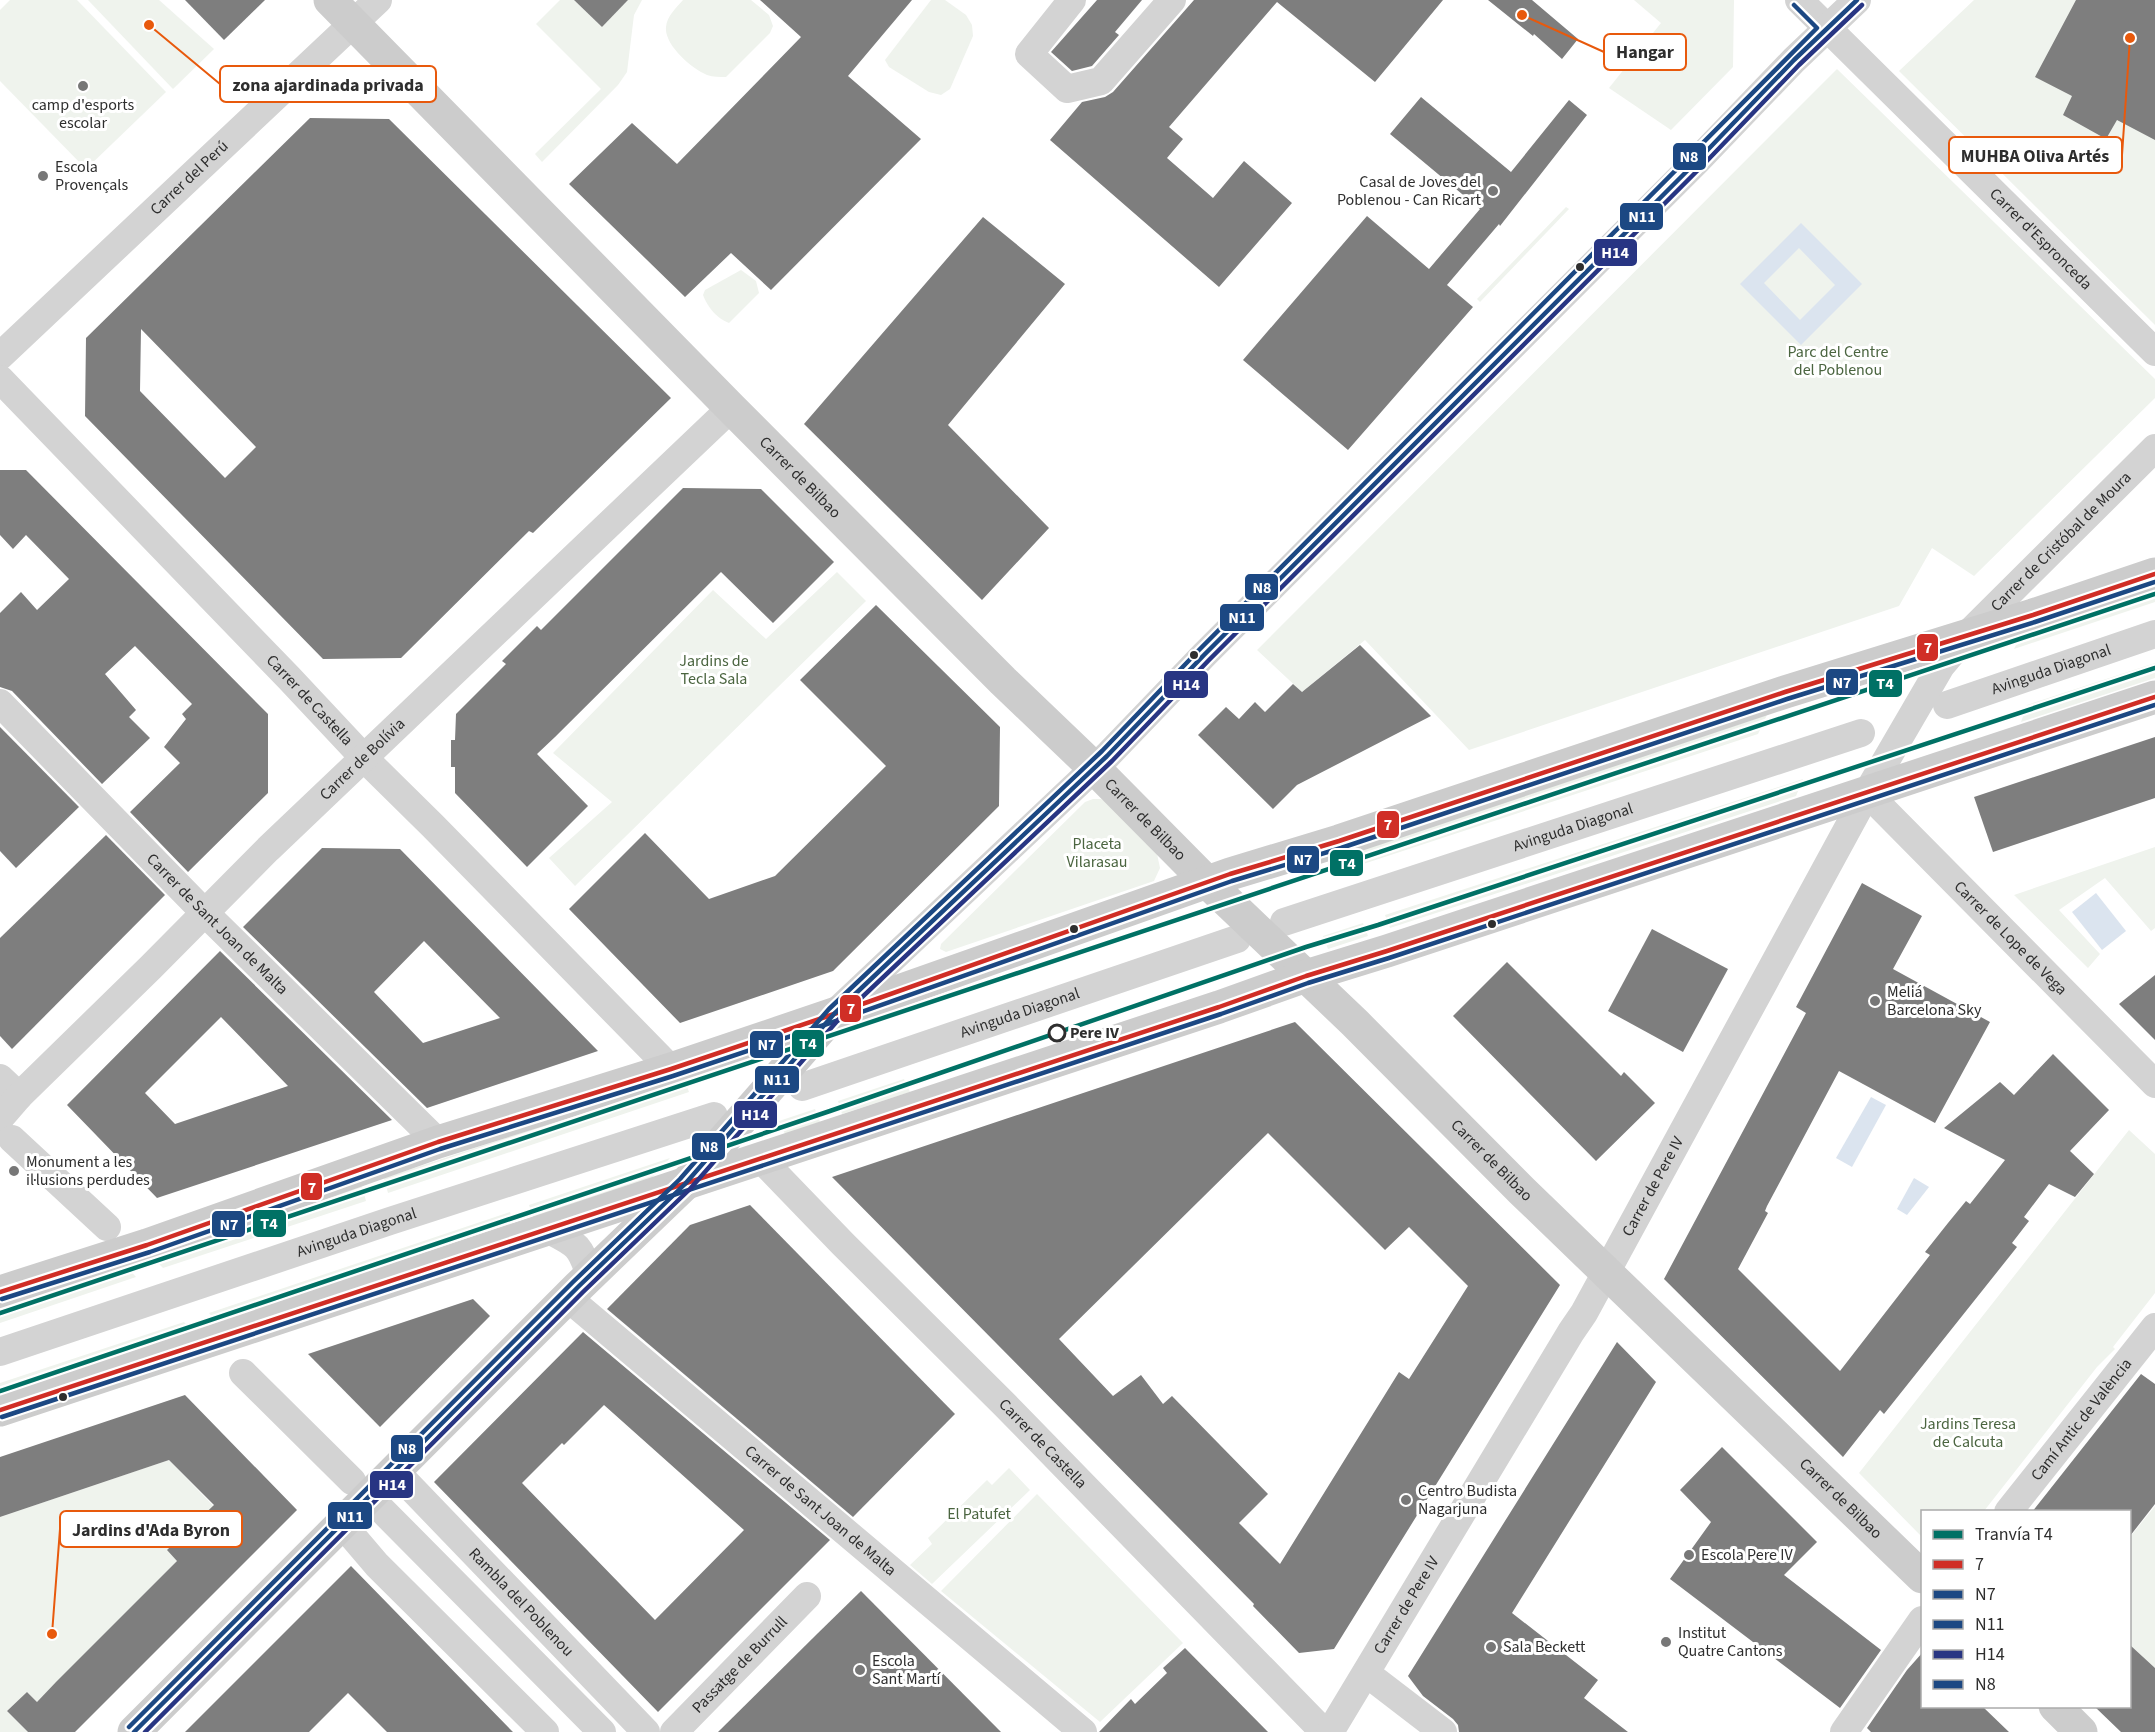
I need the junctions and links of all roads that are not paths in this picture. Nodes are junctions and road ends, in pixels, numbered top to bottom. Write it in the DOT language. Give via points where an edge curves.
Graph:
graph roads {
  1 [pos="330,0"];
  2 [pos="378,0"];
  3 [pos="1072,0"];
  4 [pos="1172,0"];
  5 [pos="1799,0"];
  6 [pos="1857,0"];
  7 [pos="354,23"];
  8 [pos="1828,28"];
  9 [pos="2155,352"];
  10 [pos="0,356"];
  11 [pos="0,379"];
  12 [pos="731,408"];
  13 [pos="2155,448"];
  14 [pos="2155,574"];
  15 [pos="1967,634"];
  16 [pos="2155,634"];
  17 [pos="2155,697"];
  18 [pos="0,703"];
  19 [pos="1947,705"];
  20 [pos="1861,733"];
  21 [pos="364,758"];
  22 [pos="1094,768"];
  23 [pos="1866,793"];
  24 [pos="1207,882"];
  25 [pos="204,912"];
  26 [pos="1284,922"];
  27 [pos="1238,939"];
  28 [pos="1306,976"];
  29 [pos="834,1014"];
  30 [pos="671,1069"];
  31 [pos="2155,1084"];
  32 [pos="9,1087"];
  33 [pos="802,1087"];
  34 [pos="714,1116"];
  35 [pos="6,1128"];
  36 [pos="438,1142"];
  37 [pos="760,1158"];
  38 [pos="684,1184"];
  39 [pos="107,1227"];
  40 [pos="547,1229"];
  41 [pos="1606,1273"];
  42 [pos="579,1287"];
  43 [pos="0,1292"];
  44 [pos="2155,1327"];
  45 [pos="0,1352"];
  46 [pos="243,1373"];
  47 [pos="0,1410"];
  48 [pos="395,1471"];
  49 [pos="351,1481"];
  50 [pos="382,1510"];
  51 [pos="2010,1510"];
  52 [pos="342,1524"];
  53 [pos="1921,1575"];
  54 [pos="807,1596"];
  55 [pos="1921,1623"];
  56 [pos="1366,1673"];
  57 [pos="2056,1708"];
  58 [pos="1073,1729"];
  59 [pos="134,1732"];
  60 [pos="545,1732"];
  61 [pos="602,1732"];
  62 [pos="646,1732"];
  63 [pos="674,1732"];
  64 [pos="1324,1732"];
  65 [pos="1330,1732"];
  66 [pos="1443,1732"];
  67 [pos="1845,1732"];
  68 [pos="2081,1732"];
  1 -- 7 [label="street, Carrer de Bilbao"];
  2 -- 7 [label="street, Carrer del Perú"];
  3 -- 4 [label="street" via="1029,54 1066,88 1101,81"];
  5 -- 8 [label="street, Carrer d'Espronceda"];
  6 -- 8 [label="street"];
  7 -- 10 [label="street, Carrer del Perú"];
  7 -- 12 [label="street, Carrer de Bilbao"];
  8 -- 9 [label="street, Carrer d'Espronceda"];
  8 -- 22 [label="street"];
  11 -- 21 [label="street, Carrer de Castella"];
  12 -- 21 [label="street, Carrer de Bolívia"];
  12 -- 22 [label="street, Carrer de Bilbao"];
  13 -- 15 [label="street, Carrer de Cristóbal de Moura"];
  14 -- 15 [label="street"];
  15 -- 23 [label="street, Carrer de Pere IV" via="1941,666"];
  15 -- 24 [label="street"];
  16 -- 19 [label="street, Avinguda Diagonal"];
  17 -- 23 [label="street"];
  18 -- 25 [label="street, Carrer de Sant Joan de Malta"];
  20 -- 26 [label="street, Avinguda Diagonal"];
  21 -- 25 [label="street, Carrer de Bolívia"];
  21 -- 30 [label="street, Carrer de Castella"];
  22 -- 24 [label="street, Carrer de Bilbao"];
  22 -- 29 [label="street"];
  23 -- 28 [label="street"];
  23 -- 31 [label="street, Carrer de Lope de Vega"];
  23 -- 41 [label="street, Carrer de Pere IV"];
  24 -- 28 [label="street, Carrer de Bilbao"];
  24 -- 29 [label="street"];
  25 -- 32 [label="street, Carrer de Bolívia" via="151,968"];
  25 -- 36 [label="street, Carrer de Sant Joan de Malta"];
  27 -- 33 [label="street, Avinguda Diagonal"];
  28 -- 37 [label="street"];
  28 -- 41 [label="street, Carrer de Bilbao"];
  29 -- 30 [label="street"];
  29 -- 38 [label="street"];
  30 -- 36 [label="street"];
  32 -- 35 [label="street, Carrer de Bolívia"];
  34 -- 45 [label="street, Avinguda Diagonal"];
  35 -- 39 [label="street"];
  36 -- 43 [label="street" via="147,1245"];
  37 -- 38 [label="street"];
  37 -- 64 [label="street, Carrer de Castella"];
  38 -- 40 [label="street"];
  38 -- 42 [label="street"];
  40 -- 42 [label="street" via="576,1244 584,1257"];
  40 -- 47 [label="street"];
  41 -- 53 [label="street, Carrer de Bilbao"];
  41 -- 56 [label="street, Carrer de Pere IV"];
  42 -- 48 [label="street"];
  42 -- 58 [label="street, Carrer de Sant Joan de Malta" via="860,1544"];
  44 -- 51 [label="street, Camí Antic de València"];
  46 -- 49 [label="street"];
  48 -- 52 [label="street"];
  48 -- 62 [label="street, Rambla del Poblenou"];
  50 -- 61 [label="street, Rambla del Poblenou"];
  52 -- 59 [label="street"];
  52 -- 60 [label="street" via="377,1565"];
  54 -- 63 [label="street, Passatge de Burrull"];
  55 -- 67 [label="street"];
  56 -- 65 [label="street, Carrer de Pere IV"];
  56 -- 66 [label="street"];
  57 -- 68 [label="street"];
}
